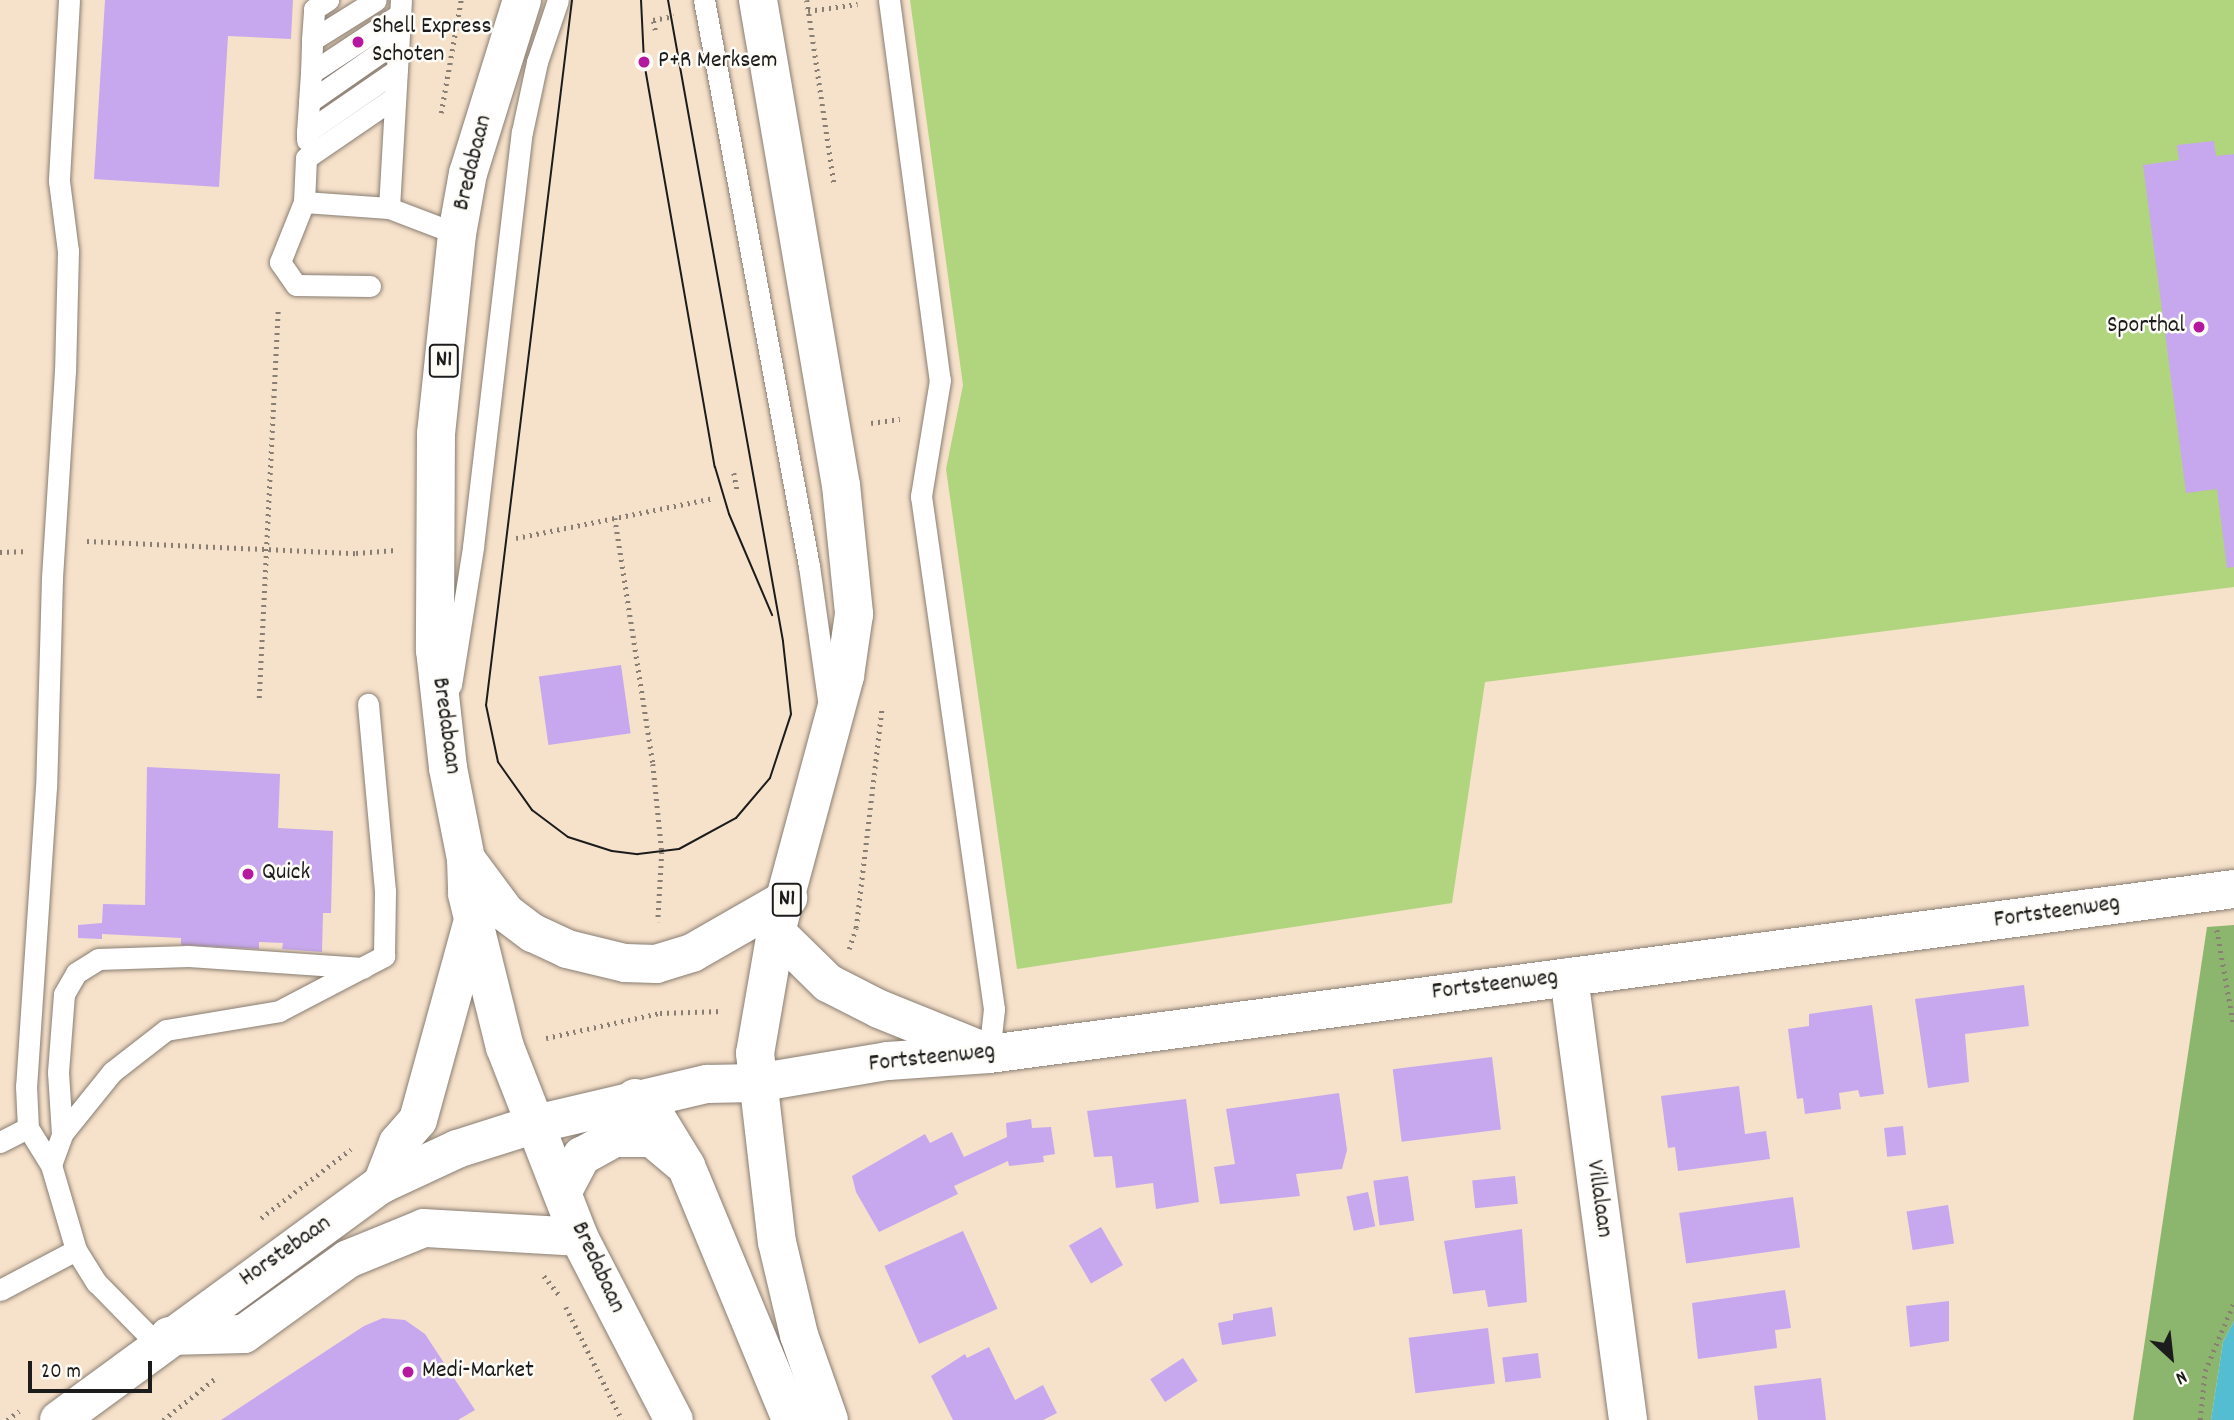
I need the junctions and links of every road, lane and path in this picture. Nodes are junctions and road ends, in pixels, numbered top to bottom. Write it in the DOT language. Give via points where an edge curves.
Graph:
graph roads {
  1 [pos="69,0"];
  2 [pos="328,0"];
  3 [pos="376,0"];
  4 [pos="522,0"];
  5 [pos="558,0"];
  6 [pos="704,0"];
  7 [pos="758,0"];
  8 [pos="880,1"];
  9 [pos="400,7"];
  10 [pos="808,11"];
  11 [pos="312,40"];
  12 [pos="398,40"];
  13 [pos="397,70"];
  14 [pos="311,73"];
  15 [pos="395,97"];
  16 [pos="309,102"];
  17 [pos="307,132"];
  18 [pos="306,158"];
  19 [pos="304,202"];
  20 [pos="389,208"];
  21 [pos="457,234"];
  22 [pos="280,262"];
  23 [pos="370,286"];
  24 [pos="734,473"];
  25 [pos="738,493"];
  26 [pos="715,498"];
  27 [pos="615,518"];
  28 [pos="516,538"];
  29 [pos="55,543"];
  30 [pos="265,549"];
  31 [pos="397,550"];
  32 [pos="0,552"];
  33 [pos="259,698"];
  34 [pos="368,704"];
  35 [pos="831,719"];
  36 [pos="443,731"];
  37 [pos="466,859"];
  38 [pos="2222,891"];
  39 [pos="782,915"];
  40 [pos="473,921"];
  41 [pos="656,964"];
  42 [pos="363,968"];
  43 [pos="1569,977"];
  44 [pos="760,1012"];
  45 [pos="660,1013"];
  46 [pos="2234,1026"];
  47 [pos="505,1047"];
  48 [pos="989,1054"];
  49 [pos="755,1083"];
  50 [pos="635,1098"];
  51 [pos="536,1124"];
  52 [pos="28,1128"];
  53 [pos="62,1134"];
  54 [pos="362,1141"];
  55 [pos="0,1142"];
  56 [pos="51,1165"];
  57 [pos="686,1166"];
  58 [pos="382,1184"];
  59 [pos="563,1191"];
  60 [pos="253,1225"];
  61 [pos="579,1237"];
  62 [pos="76,1250"];
  63 [pos="541,1273"];
  64 [pos="0,1290"];
  65 [pos="2234,1302"];
  66 [pos="163,1340"];
  67 [pos="44,1412"];
  68 [pos="7,1420"];
  69 [pos="621,1420"];
  70 [pos="674,1420"];
  71 [pos="791,1420"];
  72 [pos="829,1420"];
  73 [pos="1628,1420"];
  74 [pos="2200,1420"];
  1 -- 29 [label="lane" via="59,181 68,251 65,372"];
  2 -- 11 [label="lane" via="314,9"];
  3 -- 11 [label="lane"];
  4 -- 21 [label="street, Bredabaan / N1" via="468,173"];
  5 -- 36 [label="lane" via="537,62 522,132 473,547"];
  6 -- 35 [label="lane" via="809,566"];
  7 -- 35 [label="street, N1" via="848,548 852,636"];
  8 -- 10 [label="path"];
  8 -- 48 [label="lane" via="940,380 921,496 994,1009"];
  9 -- 12 [label="lane"];
  9 -- 14 [label="lane"];
  11 -- 14 [label="lane"];
  12 -- 13 [label="lane"];
  12 -- 16 [label="lane"];
  13 -- 15 [label="lane"];
  13 -- 17 [label="lane"];
  14 -- 16 [label="lane"];
  15 -- 18 [label="lane"];
  15 -- 20 [label="lane"];
  16 -- 17 [label="lane"];
  17 -- 18 [label="lane"];
  18 -- 19 [label="lane"];
  19 -- 20 [label="lane"];
  19 -- 22 [label="lane"];
  20 -- 21 [label="lane"];
  21 -- 36 [label="street, Bredabaan / N1" via="436,433 434,496 435,650"];
  22 -- 23 [label="lane" via="296,285"];
  22 -- 30 [label="path"];
  24 -- 25 [label="path"];
  26 -- 27 [label="path"];
  27 -- 28 [label="path"];
  27 -- 41 [label="path" via="640,659 662,852"];
  29 -- 30 [label="path"];
  29 -- 32 [label="path"];
  29 -- 52 [label="lane" via="46,787 29,985"];
  30 -- 31 [label="path"];
  30 -- 33 [label="path"];
  34 -- 42 [label="lane" via="385,891 384,956"];
  35 -- 39 [label="street, N1"];
  36 -- 37 [label="street, Bredabaan / N1"];
  37 -- 40 [label="street, Bredabaan / N1"];
  37 -- 41 [label="street" via="506,913 533,933 598,958"];
  38 -- 43 [label="street, Fortsteenweg"];
  38 -- 46 [label="path"];
  39 -- 41 [label="street"];
  39 -- 44 [label="street, N1"];
  39 -- 48 [label="street" via="828,983"];
  40 -- 47 [label="street, Bredabaan / N1"];
  40 -- 58 [label="street" via="418,1120 398,1143"];
  41 -- 45 [label="path"];
  42 -- 53 [label="lane" via="279,1012 166,1030 111,1072"];
  42 -- 53 [label="lane" via="211,957 98,959 76,973 64,994 58,1072"];
  43 -- 48 [label="street, Fortsteenweg"];
  43 -- 73 [label="street, Villalaan"];
  44 -- 45 [label="path"];
  44 -- 49 [label="street, N1"];
  45 -- 47 [label="path"];
  47 -- 51 [label="street, Bredabaan / N1"];
  48 -- 49 [label="street, Fortsteenweg" via="888,1061"];
  49 -- 50 [label="street, Fortsteenweg" via="707,1084"];
  49 -- 72 [label="street, N1" via="777,1242 799,1335"];
  50 -- 51 [label="street, Horstebaan"];
  50 -- 57 [label="street" via="648,1104"];
  51 -- 58 [label="street, Horstebaan" via="457,1149"];
  51 -- 59 [label="street, Bredabaan / N1"];
  52 -- 55 [label="lane"];
  52 -- 56 [label="lane"];
  53 -- 56 [label="lane"];
  54 -- 60 [label="path" via="303,1182"];
  56 -- 62 [label="lane"];
  57 -- 59 [label="street" via="652,1138 615,1138 582,1156"];
  57 -- 71 [label="street"];
  58 -- 66 [label="street, Horstebaan"];
  59 -- 61 [label="street, Bredabaan / N1"];
  61 -- 66 [label="street" via="424,1228 348,1259 244,1334"];
  61 -- 70 [label="street, Bredabaan / N1"];
  62 -- 64 [label="lane"];
  62 -- 66 [label="lane" via="97,1283"];
  63 -- 69 [label="path" via="558,1292"];
  65 -- 74 [label="path" via="2205,1371"];
  66 -- 67 [label="street, Horstebaan"];
  67 -- 68 [label="path"];
}
